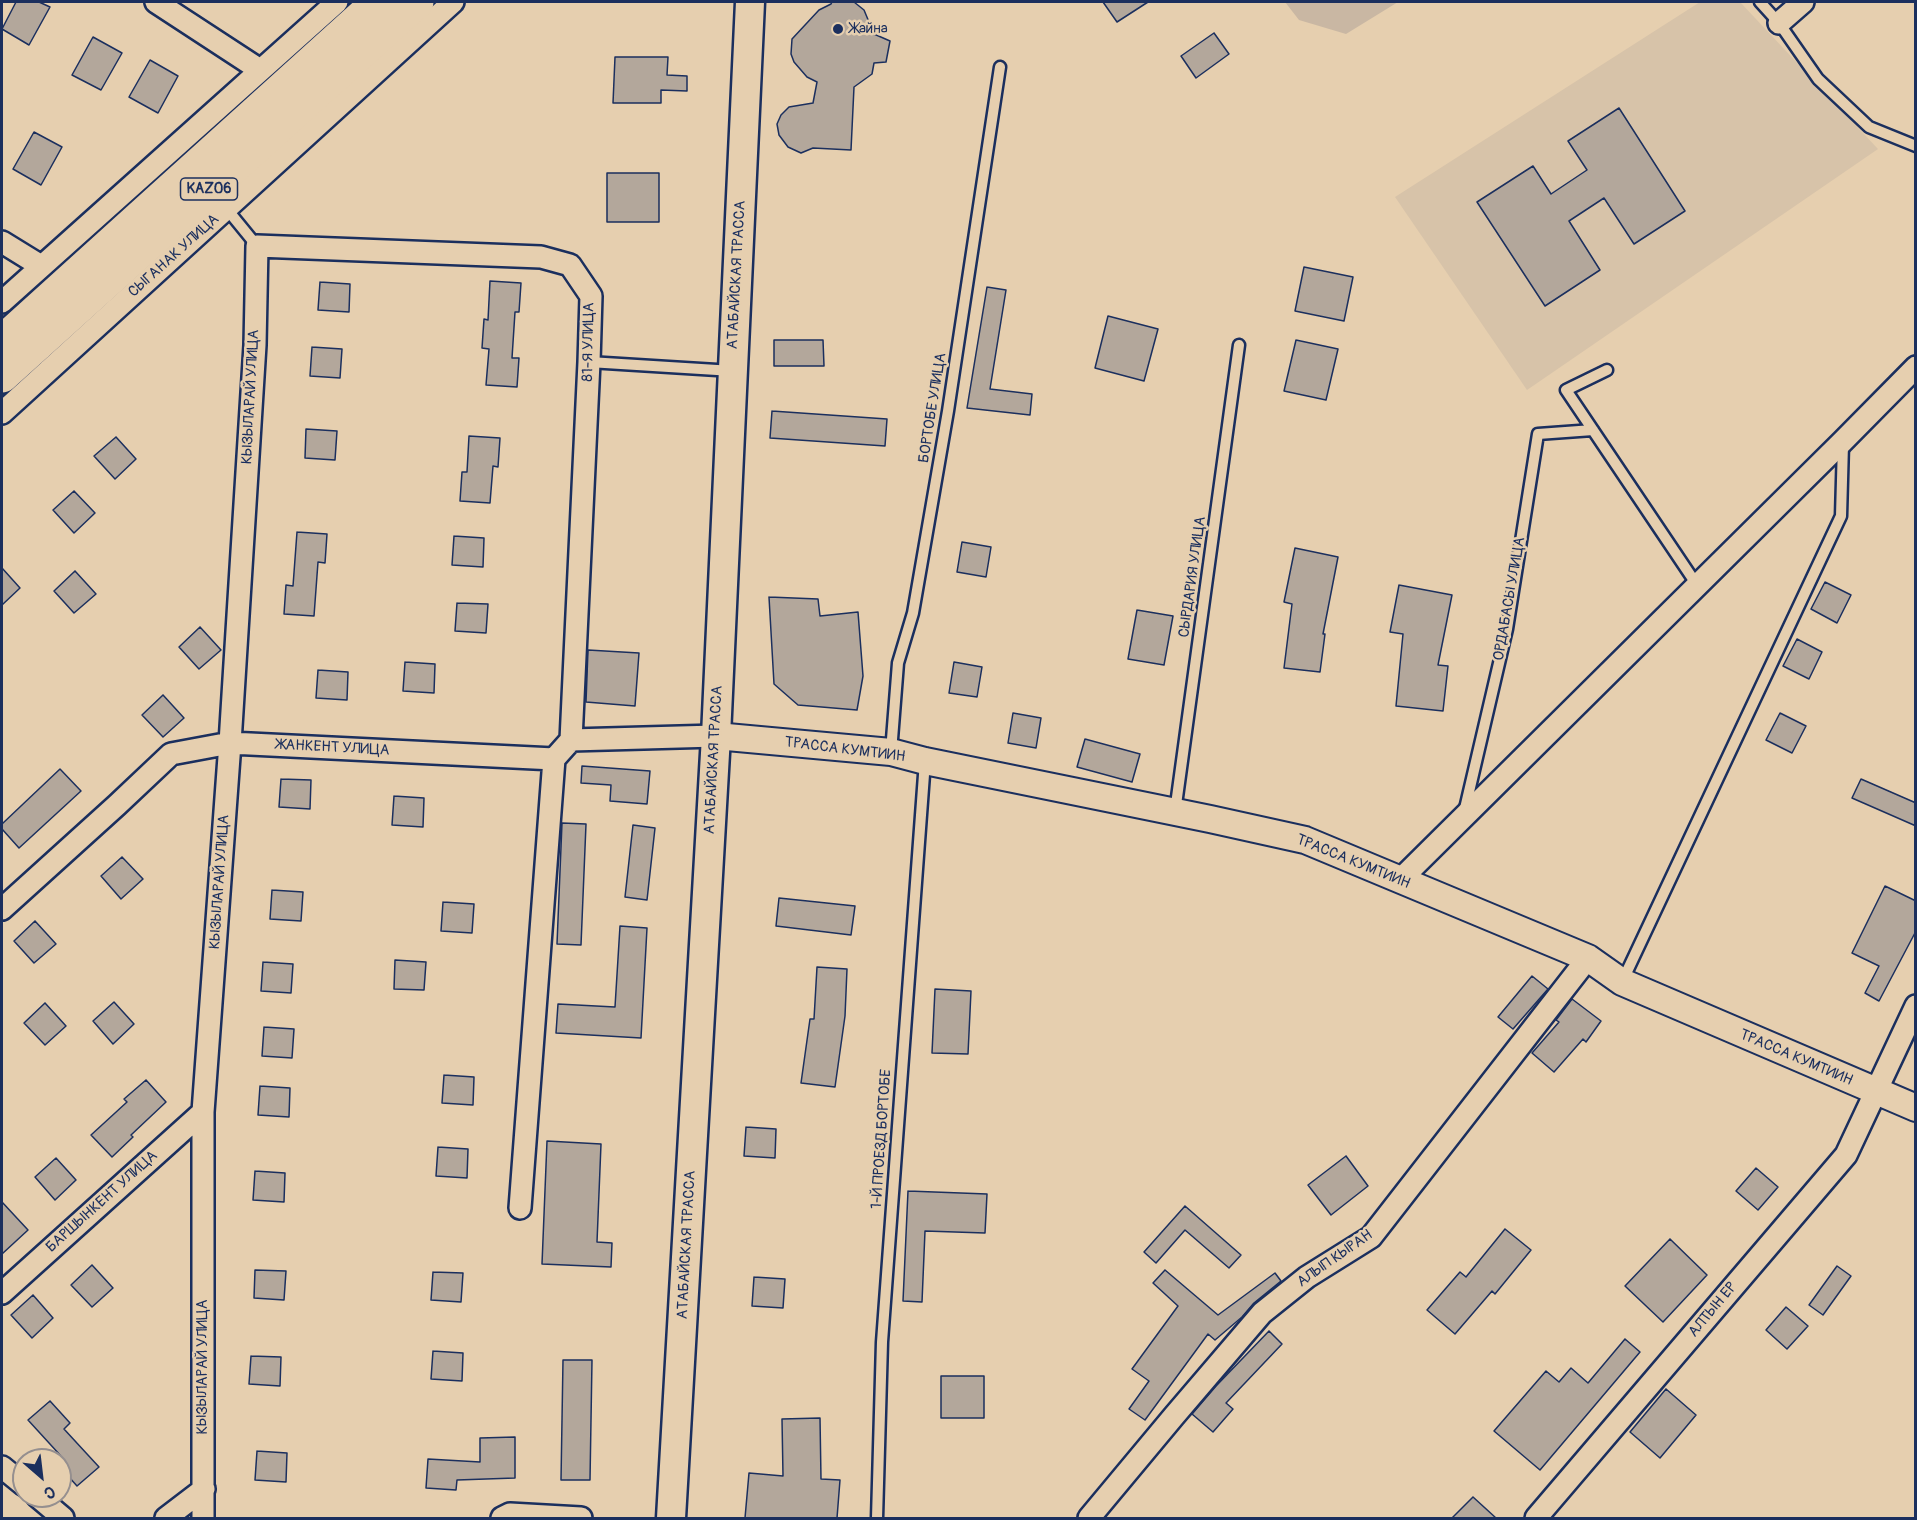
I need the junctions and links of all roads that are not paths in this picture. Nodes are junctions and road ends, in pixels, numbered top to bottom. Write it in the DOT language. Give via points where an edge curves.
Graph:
graph roads {
  1 [pos="156,2"];
  2 [pos="337,2"];
  3 [pos="378,2"];
  4 [pos="417,2"];
  5 [pos="453,2"];
  6 [pos="750,2"];
  7 [pos="1760,2"];
  8 [pos="1803,2"];
  9 [pos="1779,23"];
  10 [pos="1000,67"];
  11 [pos="260,70"];
  12 [pos="1916,146"];
  13 [pos="226,208"];
  14 [pos="2,242"];
  15 [pos="257,246"];
  16 [pos="40,266"];
  17 [pos="2,302"];
  18 [pos="2,342"];
  19 [pos="1239,345"];
  20 [pos="590,362"];
  21 [pos="1916,367"];
  22 [pos="1607,370"];
  23 [pos="733,371"];
  24 [pos="2,376"];
  25 [pos="2,413"];
  26 [pos="1593,430"];
  27 [pos="1843,441"];
  28 [pos="1697,585"];
  29 [pos="716,736"];
  30 [pos="571,740"];
  31 [pos="230,743"];
  32 [pos="891,752"];
  33 [pos="554,759"];
  34 [pos="925,761"];
  35 [pos="1175,813"];
  36 [pos="1463,817"];
  37 [pos="1400,880"];
  38 [pos="2,909"];
  39 [pos="1588,958"];
  40 [pos="1622,982"];
  41 [pos="1916,1006"];
  42 [pos="1875,1092"];
  43 [pos="1916,1108"];
  44 [pos="203,1112"];
  45 [pos="520,1208"];
  46 [pos="2,1293"];
  47 [pos="204,1489"];
  48 [pos="51,1508"];
  49 [pos="63,1518"];
  50 [pos="166,1518"];
  51 [pos="203,1518"];
  52 [pos="502,1518"];
  53 [pos="581,1518"];
  54 [pos="671,1518"];
  55 [pos="877,1518"];
  56 [pos="1089,1518"];
  57 [pos="1536,1518"];
  1 -- 11 [label="street"];
  2 -- 11 [label="street"];
  3 -- 18 [label="highway, KАZ06"];
  4 -- 24 [label="highway, KАZ06"];
  5 -- 13 [label="street, СЫГАНАК УЛИЦА"];
  6 -- 23 [label="main road, АТАБАЙСКАЯ ТРАССА"];
  7 -- 9 [label="lane"];
  8 -- 9 [label="street"];
  9 -- 12 [label="lane" via="1818,79 1869,127"];
  10 -- 32 [label="lane, БОРТОБЕ УЛИЦА" via="948,411 913,613 898,663"];
  11 -- 16 [label="street"];
  13 -- 15 [label="lane"];
  13 -- 25 [label="street, СЫГАНАК УЛИЦА"];
  14 -- 16 [label="street"];
  15 -- 20 [label="street, 81-Я УЛИЦА" via="541,257 570,265 591,296"];
  15 -- 31 [label="street, КЫЗЫЛАРАЙ УЛИЦА" via="255,345"];
  16 -- 17 [label="street"];
  19 -- 35 [label="lane, СЫРДАРИЯ УЛИЦА"];
  20 -- 23 [label="lane"];
  20 -- 30 [label="street, 81-Я УЛИЦА"];
  21 -- 27 [label="street"];
  22 -- 26 [label="lane" via="1566,390"];
  23 -- 29 [label="main road, АТАБАЙСКАЯ ТРАССА"];
  26 -- 28 [label="lane"];
  26 -- 36 [label="lane, ОРДАБАСЫ УЛИЦА" via="1538,434 1507,629"];
  27 -- 28 [label="street"];
  27 -- 40 [label="lane" via="1841,516"];
  28 -- 36 [label="street"];
  29 -- 30 [label="street"];
  29 -- 32 [label="street, ТРАССА КУМТИИН"];
  29 -- 54 [label="main road, АТАБАЙСКАЯ ТРАССА"];
  30 -- 33 [label="street"];
  31 -- 33 [label="street, ЖАНКЕНТ УЛИЦА"];
  31 -- 38 [label="street, ЖАНКЕНТ УЛИЦА" via="171,754"];
  31 -- 44 [label="street, КЫЗЫЛАРАЙ УЛИЦА"];
  32 -- 34 [label="street, ТРАССА КУМТИИН"];
  33 -- 45 [label="street"];
  34 -- 35 [label="street, ТРАССА КУМТИИН"];
  34 -- 55 [label="lane, 1-Й ПРОЕЗД БОРТОБЕ" via="882,1342"];
  35 -- 37 [label="street, ТРАССА КУМТИИН" via="1305,840"];
  36 -- 37 [label="street"];
  37 -- 39 [label="street, ТРАССА КУМТИИН"];
  39 -- 40 [label="street, ТРАССА КУМТИИН"];
  39 -- 56 [label="street, АЛЫП КЫРАН" via="1371,1237 1307,1277 1262,1313"];
  40 -- 42 [label="street, ТРАССА КУМТИИН"];
  41 -- 42 [label="street, АЛТЫН ЕР"];
  42 -- 43 [label="street, ТРАССА КУМТИИН"];
  42 -- 57 [label="street, АЛТЫН ЕР" via="1846,1155"];
  44 -- 46 [label="street, БАРШЫНКЕНТ УЛИЦА"];
  44 -- 47 [label="street, КЫЗЫЛАРАЙ УЛИЦА"];
  47 -- 50 [label="street"];
  47 -- 51 [label="street, КЫЗЫЛАРАЙ УЛИЦА"];
  48 -- 49 [label="street"];
  52 -- 53 [label="street" via="510,1514"];
}
